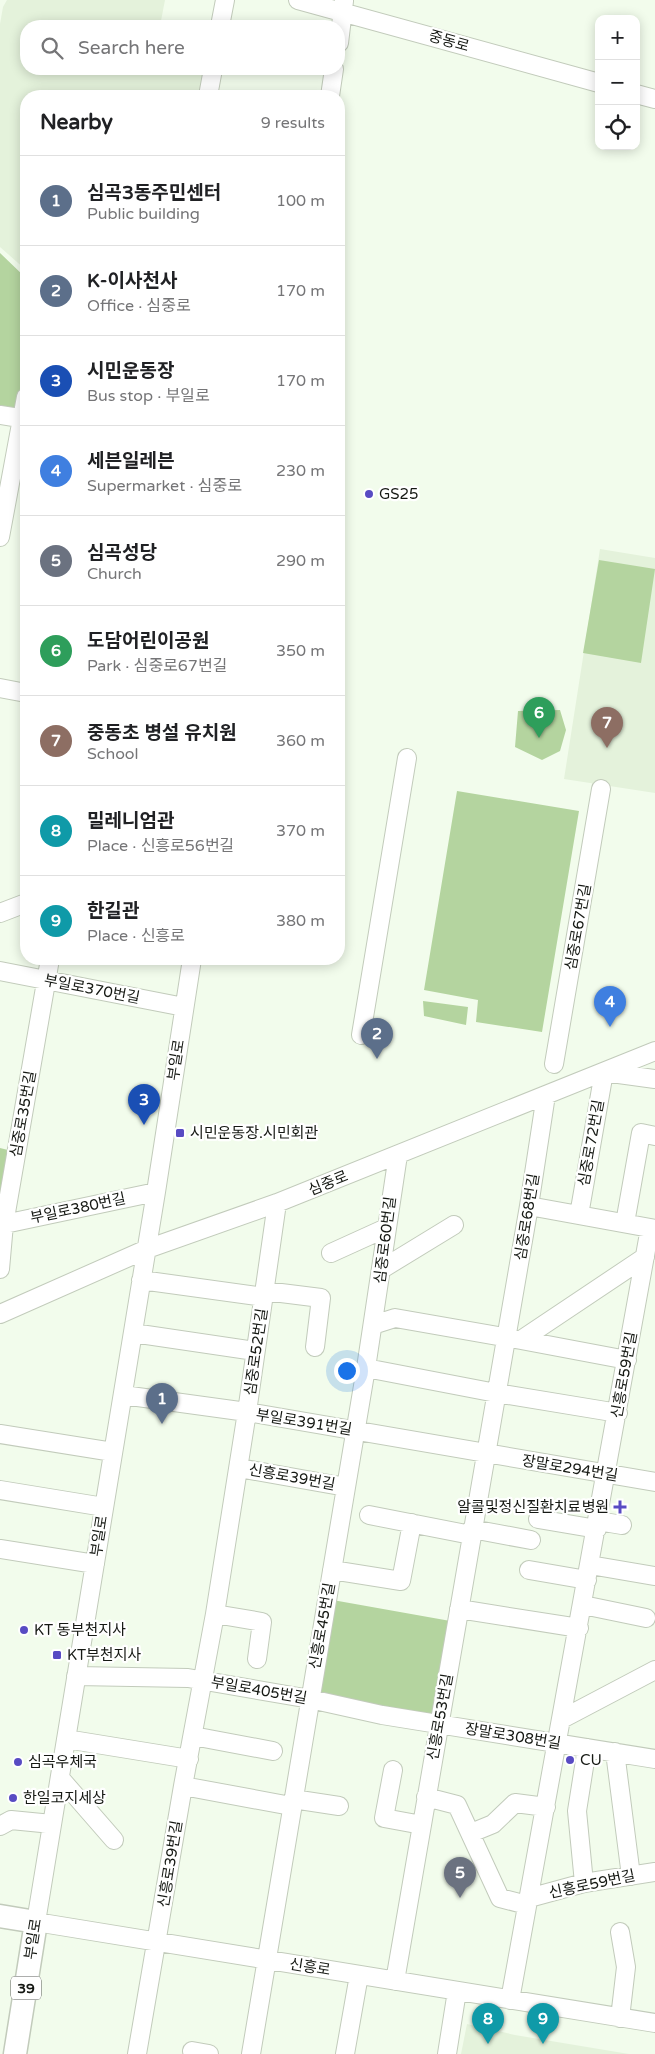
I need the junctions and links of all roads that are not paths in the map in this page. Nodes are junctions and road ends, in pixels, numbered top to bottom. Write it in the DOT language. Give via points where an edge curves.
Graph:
graph roads {
  1 [pos="225,0"];
  2 [pos="298,0"];
  3 [pos="344,6"];
  4 [pos="221,20"];
  5 [pos="342,20"];
  6 [pos="212,75"];
  7 [pos="333,75"];
  8 [pos="595,83"];
  9 [pos="209,90"];
  10 [pos="331,90"];
  11 [pos="640,95"];
  12 [pos="655,99"];
  13 [pos="0,415"];
  14 [pos="20,418"];
  15 [pos="20,439"];
  16 [pos="0,537"];
  17 [pos="0,688"];
  18 [pos="20,692"];
  19 [pos="407,758"];
  20 [pos="601,789"];
  21 [pos="20,905"];
  22 [pos="0,913"];
  23 [pos="49,965"];
  24 [pos="191,965"];
  25 [pos="0,971"];
  26 [pos="46,980"];
  27 [pos="184,1007"];
  28 [pos="361,1035"];
  29 [pos="655,1051"];
  30 [pos="554,1064"];
  31 [pos="604,1072"];
  32 [pos="655,1079"];
  33 [pos="546,1095"];
  34 [pos="648,1134"];
  35 [pos="398,1155"];
  36 [pos="156,1192"];
  37 [pos="276,1203"];
  38 [pos="529,1206"];
  39 [pos="579,1215"];
  40 [pos="2,1224"];
  41 [pos="625,1224"];
  42 [pos="454,1225"];
  43 [pos="386,1228"];
  44 [pos="652,1229"];
  45 [pos="146,1249"];
  46 [pos="330,1253"];
  47 [pos="645,1257"];
  48 [pos="0,1269"];
  49 [pos="382,1269"];
  50 [pos="142,1280"];
  51 [pos="647,1292"];
  52 [pos="264,1294"];
  53 [pos="0,1314"];
  54 [pos="373,1325"];
  55 [pos="133,1334"];
  56 [pos="513,1339"];
  57 [pos="315,1347"];
  58 [pos="256,1351"];
  59 [pos="627,1360"];
  60 [pos="366,1368"];
  61 [pos="496,1393"];
  62 [pos="123,1394"];
  63 [pos="247,1412"];
  64 [pos="618,1413"];
  65 [pos="356,1430"];
  66 [pos="0,1434"];
  67 [pos="113,1452"];
  68 [pos="485,1454"];
  69 [pos="239,1468"];
  70 [pos="607,1474"];
  71 [pos="655,1482"];
  72 [pos="346,1487"];
  73 [pos="0,1490"];
  74 [pos="104,1507"];
  75 [pos="368,1515"];
  76 [pos="538,1519"];
  77 [pos="412,1523"];
  78 [pos="598,1525"];
  79 [pos="622,1525"];
  80 [pos="472,1532"];
  81 [pos="531,1540"];
  82 [pos="0,1549"];
  83 [pos="95,1564"];
  84 [pos="332,1570"];
  85 [pos="529,1570"];
  86 [pos="589,1573"];
  87 [pos="654,1576"];
  88 [pos="583,1606"];
  89 [pos="459,1609"];
  90 [pos="215,1614"];
  91 [pos="646,1618"];
  92 [pos="578,1628"];
  93 [pos="257,1659"];
  94 [pos="655,1670"];
  95 [pos="76,1676"];
  96 [pos="204,1681"];
  97 [pos="310,1699"];
  98 [pos="562,1719"];
  99 [pos="439,1724"];
  100 [pos="194,1736"];
  101 [pos="66,1739"];
  102 [pos="558,1743"];
  103 [pos="587,1748"];
  104 [pos="273,1752"];
  105 [pos="615,1752"];
  106 [pos="655,1758"];
  107 [pos="189,1759"];
  108 [pos="393,1770"];
  109 [pos="60,1778"];
  110 [pos="183,1786"];
  111 [pos="426,1797"];
  112 [pos="292,1803"];
  113 [pos="339,1806"];
  114 [pos="546,1807"];
  115 [pos="52,1824"];
  116 [pos="422,1825"];
  117 [pos="0,1826"];
  118 [pos="471,1833"];
  119 [pos="114,1840"];
  120 [pos="655,1872"];
  121 [pos="631,1876"];
  122 [pos="584,1882"];
  123 [pos="528,1902"];
  124 [pos="0,1916"];
  125 [pos="36,1922"];
  126 [pos="620,1932"];
  127 [pos="157,1942"];
  128 [pos="267,1960"];
  129 [pos="359,1975"];
  130 [pos="395,1981"];
  131 [pos="457,1991"];
  132 [pos="510,2000"];
  133 [pos="620,2018"];
  134 [pos="655,2023"];
  135 [pos="192,2051"];
  136 [pos="15,2054"];
  137 [pos="137,2054"];
  138 [pos="209,2054"];
  139 [pos="251,2054"];
  140 [pos="345,2054"];
  141 [pos="447,2054"];
  1 -- 4 [label="street"];
  2 -- 3 [label="street, 중동로"];
  3 -- 5 [label="street"];
  3 -- 8 [label="street, 중동로"];
  6 -- 9 [label="street"];
  7 -- 10 [label="street"];
  11 -- 12 [label="street"];
  13 -- 14 [label="street"];
  15 -- 16 [label="street"];
  17 -- 18 [label="street"];
  19 -- 28 [label="street"];
  20 -- 30 [label="street, 심중로67번길"];
  21 -- 22 [label="street"];
  23 -- 26 [label="street, 심중로35번길"];
  24 -- 27 [label="street, 부일로"];
  25 -- 26 [label="street, 부일로370번길"];
  26 -- 27 [label="street, 부일로370번길"];
  26 -- 40 [label="street, 심중로35번길"];
  27 -- 36 [label="street, 부일로"];
  29 -- 31 [label="street, 심중로"];
  31 -- 32 [label="street"];
  31 -- 33 [label="street, 심중로"];
  31 -- 39 [label="street, 심중로72번길"];
  33 -- 35 [label="street, 심중로"];
  33 -- 38 [label="street, 심중로68번길"];
  34 -- 41 [label="street"];
  35 -- 37 [label="street, 심중로"];
  35 -- 43 [label="street, 심중로60번길"];
  36 -- 40 [label="street, 부일로380번길"];
  36 -- 45 [label="street, 부일로"];
  37 -- 45 [label="street, 심중로"];
  37 -- 52 [label="street, 심중로52번길"];
  38 -- 39 [label="street"];
  38 -- 56 [label="street, 심중로68번길"];
  39 -- 41 [label="street"];
  40 -- 48 [label="street, 심중로35번길"];
  41 -- 44 [label="street"];
  42 -- 49 [label="street"];
  43 -- 46 [label="street"];
  43 -- 49 [label="street, 심중로60번길"];
  44 -- 47 [label="street, 신흥로59번길"];
  45 -- 50 [label="street, 부일로"];
  45 -- 53 [label="street, 심중로"];
  47 -- 51 [label="street, 신흥로59번길"];
  47 -- 56 [label="street"];
  49 -- 54 [label="street, 심중로60번길"];
  50 -- 52 [label="street"];
  50 -- 55 [label="street, 부일로"];
  51 -- 59 [label="street, 신흥로59번길"];
  52 -- 57 [label="street, 심중로52번길" via="321,1298"];
  52 -- 58 [label="street, 심중로52번길"];
  54 -- 56 [label="street" via="395,1318"];
  54 -- 60 [label="street, 심중로60번길"];
  55 -- 58 [label="street"];
  55 -- 62 [label="street, 부일로"];
  56 -- 59 [label="street"];
  56 -- 61 [label="street, 심중로68번길"];
  58 -- 63 [label="street, 심중로52번길"];
  59 -- 64 [label="street, 신흥로59번길"];
  60 -- 61 [label="street"];
  60 -- 65 [label="street, 심중로60번길"];
  61 -- 64 [label="street"];
  61 -- 68 [label="street, 심중로68번길"];
  62 -- 63 [label="street, 부일로391번길"];
  62 -- 67 [label="street, 부일로"];
  63 -- 65 [label="street, 부일로391번길"];
  63 -- 69 [label="street, 신흥로39번길"];
  64 -- 70 [label="street, 신흥로59번길"];
  65 -- 68 [label="street, 부일로391번길"];
  65 -- 72 [label="street, 신흥로45번길"];
  66 -- 67 [label="street"];
  67 -- 74 [label="street, 부일로"];
  68 -- 70 [label="street, 장말로294번길"];
  68 -- 80 [label="street, 신흥로53번길"];
  69 -- 72 [label="street, 신흥로39번길"];
  69 -- 90 [label="street, 신흥로39번길"];
  70 -- 71 [label="street, 장말로294번길"];
  70 -- 78 [label="street, 신흥로59번길"];
  72 -- 84 [label="street, 신흥로45번길"];
  73 -- 74 [label="street"];
  74 -- 83 [label="street, 부일로"];
  75 -- 77 [label="street"];
  76 -- 78 [label="street"];
  77 -- 80 [label="street"];
  77 -- 84 [label="street, 신흥로45번길" via="402,1581"];
  78 -- 79 [label="street"];
  78 -- 86 [label="street, 신흥로59번길"];
  80 -- 81 [label="street"];
  80 -- 89 [label="street, 신흥로53번길"];
  82 -- 83 [label="street"];
  83 -- 95 [label="street, 부일로"];
  84 -- 97 [label="street, 신흥로45번길"];
  85 -- 86 [label="street"];
  86 -- 87 [label="street"];
  86 -- 88 [label="street, 신흥로59번길"];
  88 -- 91 [label="street"];
  88 -- 92 [label="street, 신흥로59번길"];
  89 -- 92 [label="street"];
  89 -- 99 [label="street, 신흥로53번길"];
  90 -- 93 [label="street" via="262,1622"];
  90 -- 96 [label="street, 신흥로39번길"];
  92 -- 98 [label="street, 신흥로59번길"];
  94 -- 98 [label="street"];
  95 -- 96 [label="street, 부일로405번길"];
  95 -- 101 [label="street, 부일로"];
  96 -- 97 [label="street, 부일로405번길"];
  96 -- 100 [label="street, 신흥로39번길"];
  97 -- 99 [label="street, 부일로405번길"];
  97 -- 112 [label="street, 신흥로45번길"];
  98 -- 102 [label="street, 신흥로59번길"];
  99 -- 102 [label="street, 장말로308번길"];
  99 -- 111 [label="street, 신흥로53번길"];
  100 -- 104 [label="street"];
  100 -- 107 [label="street, 신흥로39번길"];
  101 -- 107 [label="street"];
  101 -- 109 [label="street, 부일로"];
  102 -- 103 [label="street, 장말로308번길"];
  102 -- 114 [label="street, 신흥로59번길"];
  103 -- 105 [label="street, 장말로308번길"];
  103 -- 122 [label="street" via="577,1811"];
  105 -- 106 [label="street, 장말로308번길"];
  105 -- 121 [label="street"];
  107 -- 110 [label="street, 신흥로39번길"];
  108 -- 116 [label="street" via="384,1818"];
  109 -- 115 [label="street, 부일로"];
  109 -- 119 [label="street"];
  110 -- 112 [label="street"];
  110 -- 127 [label="street, 신흥로39번길"];
  111 -- 116 [label="street, 신흥로53번길"];
  111 -- 118 [label="street" via="458,1805"];
  112 -- 113 [label="street"];
  112 -- 128 [label="street, 신흥로45번길"];
  114 -- 118 [label="street" via="515,1803 493,1824"];
  114 -- 123 [label="street, 신흥로59번길"];
  115 -- 117 [label="street" via="11,1820"];
  115 -- 125 [label="street, 부일로"];
  116 -- 130 [label="street, 신흥로53번길"];
  118 -- 123 [label="street" via="500,1898"];
  120 -- 121 [label="street, 신흥로59번길"];
  121 -- 122 [label="street, 신흥로59번길"];
  122 -- 123 [label="street, 신흥로59번길"];
  123 -- 132 [label="street, 신흥로59번길"];
  124 -- 125 [label="main road, 신흥로"];
  125 -- 127 [label="street, 신흥로"];
  125 -- 136 [label="main road, 부일로 / 39"];
  126 -- 133 [label="street" via="626,1967"];
  127 -- 128 [label="street, 신흥로"];
  127 -- 137 [label="street, 신흥로39번길"];
  128 -- 129 [label="street, 신흥로"];
  128 -- 139 [label="street, 신흥로45번길"];
  129 -- 130 [label="street, 신흥로"];
  129 -- 140 [label="street"];
  130 -- 131 [label="street, 신흥로"];
  131 -- 132 [label="street, 신흥로"];
  131 -- 141 [label="street"];
  132 -- 133 [label="street, 신흥로"];
  133 -- 134 [label="street, 신흥로"];
  135 -- 138 [label="street"];
}
